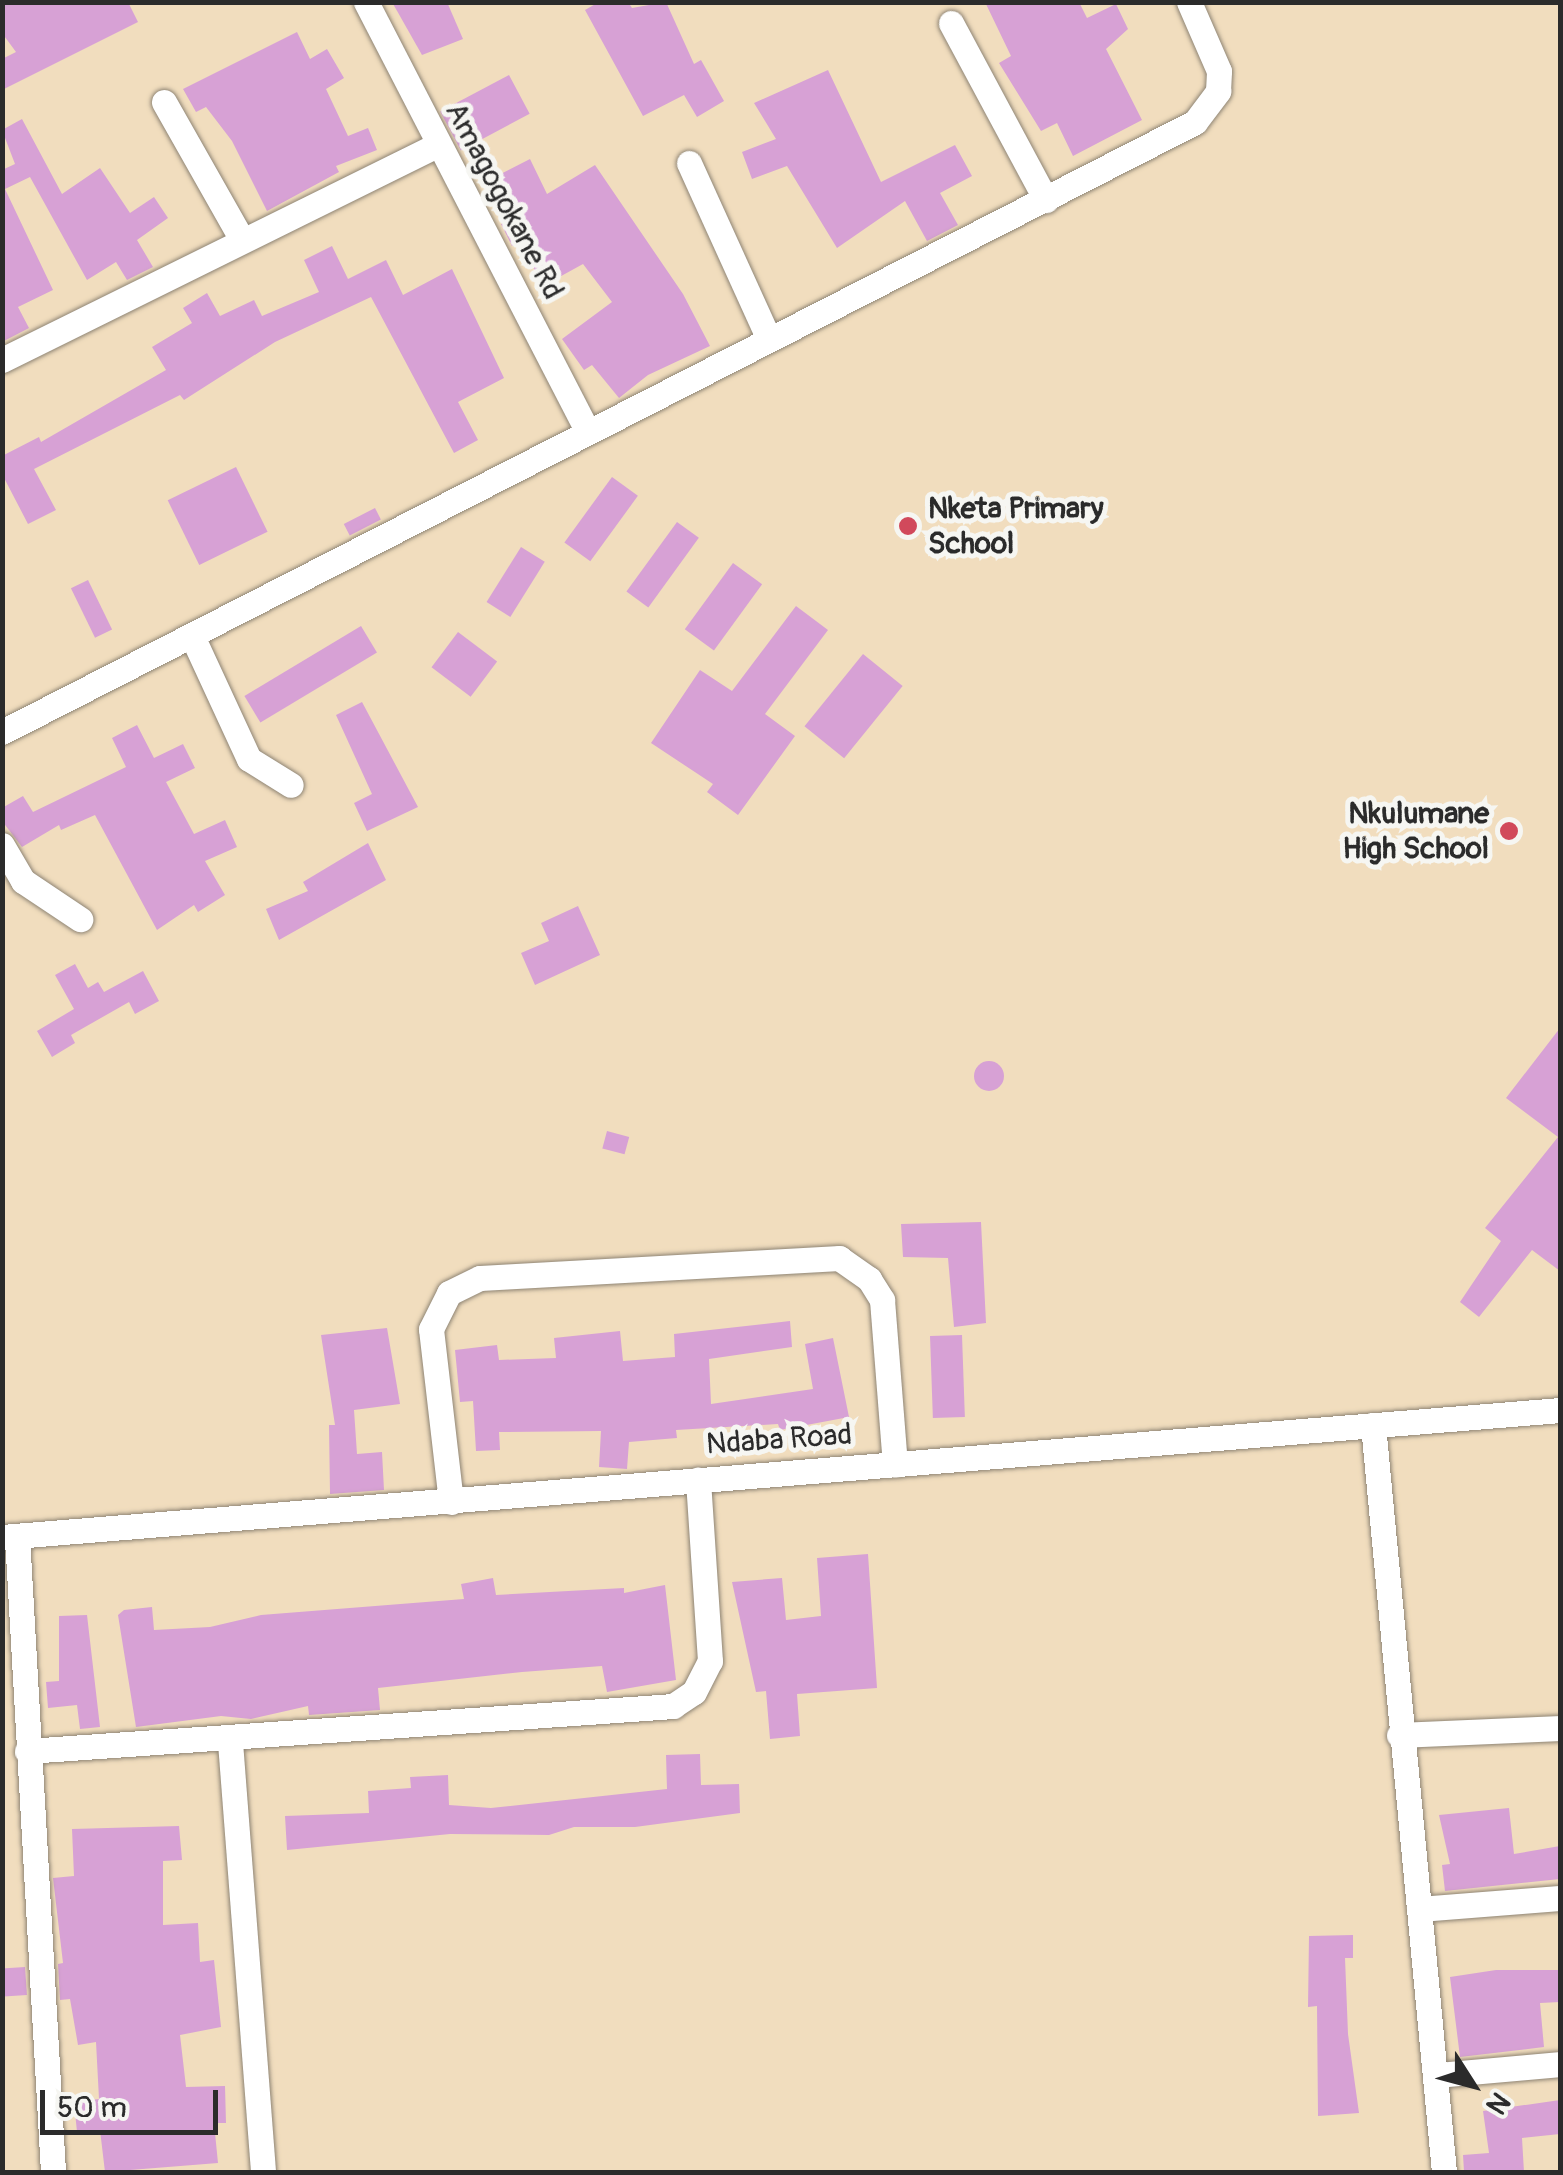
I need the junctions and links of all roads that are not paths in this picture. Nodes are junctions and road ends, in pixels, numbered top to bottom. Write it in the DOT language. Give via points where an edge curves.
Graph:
graph roads {
  1 [pos="366,2"];
  2 [pos="1188,2"];
  3 [pos="951,23"];
  4 [pos="164,102"];
  5 [pos="437,145"];
  6 [pos="689,163"];
  7 [pos="1046,200"];
  8 [pos="242,238"];
  9 [pos="768,338"];
  10 [pos="2,360"];
  11 [pos="586,429"];
  12 [pos="194,638"];
  13 [pos="2,732"];
  14 [pos="290,786"];
  15 [pos="2,845"];
  16 [pos="80,919"];
  17 [pos="1560,1410"];
  18 [pos="1373,1425"];
  19 [pos="895,1464"];
  20 [pos="698,1479"];
  21 [pos="451,1502"];
  22 [pos="10,1536"];
  23 [pos="1560,1728"];
  24 [pos="1399,1735"];
  25 [pos="230,1742"];
  26 [pos="27,1752"];
  27 [pos="1560,1898"];
  28 [pos="1419,1910"];
  29 [pos="1560,2064"];
  30 [pos="1437,2074"];
  31 [pos="53,2172"];
  32 [pos="263,2172"];
  33 [pos="1444,2172"];
  1 -- 5 [label="street, Amagogokane Rd"];
  2 -- 7 [label="street" via="1218,71 1207,112"];
  3 -- 7 [label="street"];
  4 -- 8 [label="street"];
  5 -- 8 [label="street"];
  5 -- 11 [label="street, Amagogokane Rd"];
  6 -- 9 [label="street"];
  7 -- 9 [label="street"];
  8 -- 10 [label="street"];
  9 -- 11 [label="street"];
  11 -- 12 [label="street"];
  12 -- 13 [label="street"];
  12 -- 14 [label="street" via="249,759"];
  15 -- 16 [label="street" via="24,881"];
  17 -- 18 [label="street, Ndaba Road"];
  18 -- 19 [label="street, Ndaba Road"];
  18 -- 24 [label="street"];
  19 -- 20 [label="street, Ndaba Road"];
  19 -- 21 [label="street" via="882,1300 869,1278 839,1258 480,1278 449,1292 431,1329"];
  20 -- 21 [label="street, Ndaba Road"];
  20 -- 25 [label="street" via="710,1661 703,1681 684,1701"];
  21 -- 22 [label="street, Ndaba Road"];
  22 -- 26 [label="street"];
  23 -- 24 [label="street"];
  24 -- 28 [label="street"];
  25 -- 26 [label="street"];
  25 -- 32 [label="street"];
  26 -- 31 [label="street"];
  27 -- 28 [label="street"];
  28 -- 30 [label="street"];
  29 -- 30 [label="street"];
  30 -- 33 [label="street"];
}
